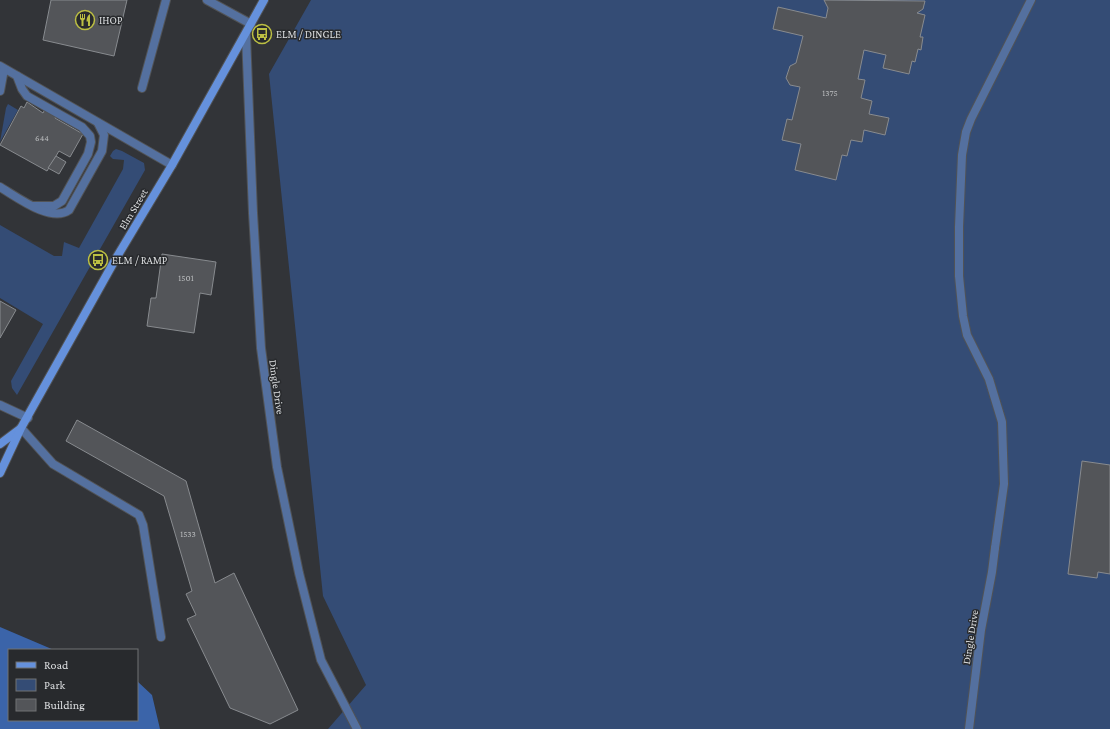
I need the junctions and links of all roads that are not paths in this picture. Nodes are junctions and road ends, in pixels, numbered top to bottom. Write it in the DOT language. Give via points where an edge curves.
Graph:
graph roads {
  1 [pos="166,0"];
  2 [pos="207,0"];
  3 [pos="264,0"];
  4 [pos="1031,0"];
  5 [pos="251,24"];
  6 [pos="246,35"];
  7 [pos="2,68"];
  8 [pos="17,76"];
  9 [pos="142,88"];
  10 [pos="0,91"];
  11 [pos="98,122"];
  12 [pos="172,165"];
  13 [pos="0,187"];
  14 [pos="33,206"];
  15 [pos="0,405"];
  16 [pos="28,418"];
  17 [pos="20,428"];
  18 [pos="0,444"];
  19 [pos="0,473"];
  20 [pos="161,637"];
  21 [pos="357,729"];
  22 [pos="969,729"];
  1 -- 9 [label="street"];
  2 -- 5 [label="street"];
  3 -- 5 [label="main road, Elm Street"];
  4 -- 22 [label="street, Dingle Drive" via="971,119 962,155 958,252 963,316 973,350 990,379 1002,422 1004,484 981,630"];
  5 -- 6 [label="main road, Elm Street"];
  6 -- 12 [label="main road, Elm Street"];
  6 -- 21 [label="street, Dingle Drive" via="261,348 277,468 299,573 321,660"];
  7 -- 8 [label="street"];
  7 -- 10 [label="street"];
  8 -- 11 [label="street"];
  8 -- 14 [label="street" via="27,96 82,127 90,136 91,142 88,154 62,201 54,206"];
  11 -- 12 [label="street"];
  11 -- 14 [label="street" via="104,135 102,151 69,210 56,215"];
  12 -- 16 [label="main road, Elm Street" via="115,260"];
  13 -- 14 [label="street"];
  15 -- 16 [label="street"];
  16 -- 17 [label="main road, Elm Street"];
  17 -- 18 [label="main road, Elm Street"];
  17 -- 19 [label="main road, Elm Street"];
  17 -- 20 [label="street" via="54,464 139,515"];
}
